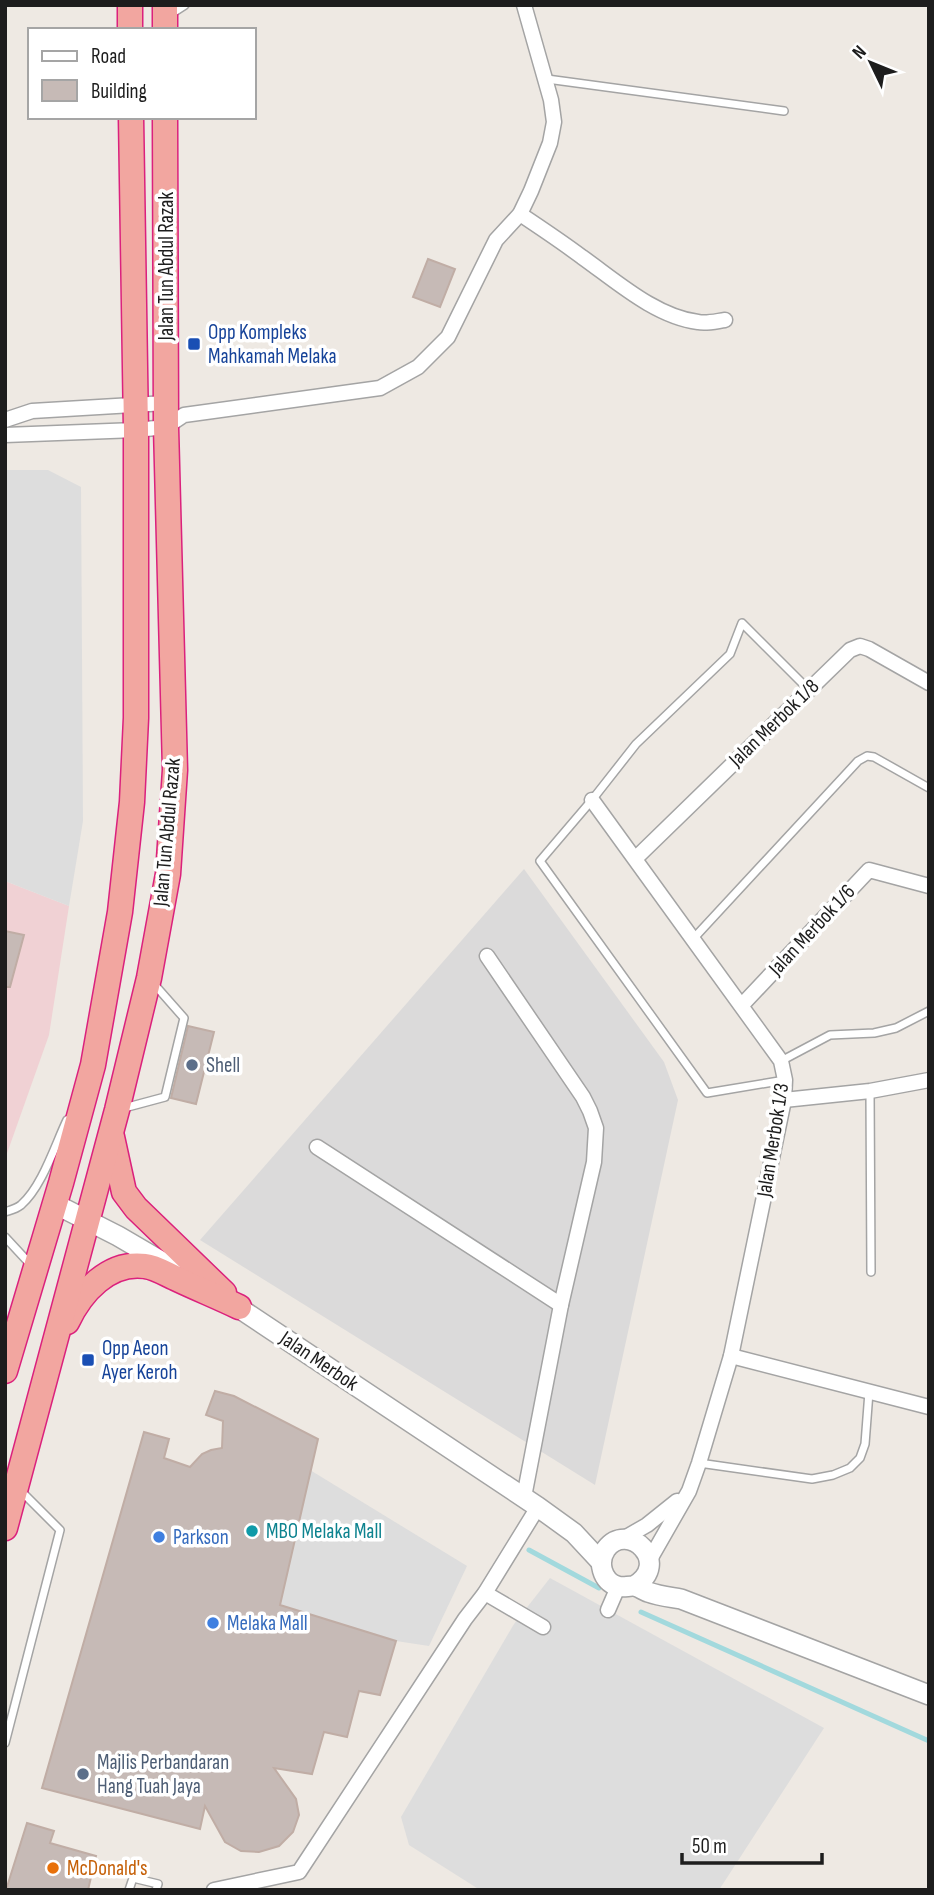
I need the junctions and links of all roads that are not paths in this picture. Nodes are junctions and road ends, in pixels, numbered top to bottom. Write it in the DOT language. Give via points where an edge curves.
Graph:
graph roads {
  1 [pos="130,5"];
  2 [pos="524,5"];
  3 [pos="130,28"];
  4 [pos="547,79"];
  5 [pos="784,111"];
  6 [pos="131,119"];
  7 [pos="165,119"];
  8 [pos="520,214"];
  9 [pos="725,320"];
  10 [pos="172,415"];
  11 [pos="136,418"];
  12 [pos="5,420"];
  13 [pos="5,435"];
  14 [pos="929,683"];
  15 [pos="808,689"];
  16 [pos="929,788"];
  17 [pos="592,800"];
  18 [pos="636,859"];
  19 [pos="929,886"];
  20 [pos="694,938"];
  21 [pos="487,956"];
  22 [pos="149,978"];
  23 [pos="742,1005"];
  24 [pos="929,1012"];
  25 [pos="781,1061"];
  26 [pos="93,1065"];
  27 [pos="785,1080"];
  28 [pos="929,1080"];
  29 [pos="870,1091"];
  30 [pos="784,1100"];
  31 [pos="114,1120"];
  32 [pos="317,1147"];
  33 [pos="55,1204"];
  34 [pos="5,1212"];
  35 [pos="87,1219"];
  36 [pos="5,1237"];
  37 [pos="36,1270"];
  38 [pos="871,1272"];
  39 [pos="561,1305"];
  40 [pos="239,1307"];
  41 [pos="731,1356"];
  42 [pos="50,1359"];
  43 [pos="5,1371"];
  44 [pos="869,1392"];
  45 [pos="929,1407"];
  46 [pos="699,1463"];
  47 [pos="16,1486"];
  48 [pos="689,1491"];
  49 [pos="531,1502"];
  50 [pos="5,1528"];
  51 [pos="574,1533"];
  52 [pos="617,1542"];
  53 [pos="601,1562"];
  54 [pos="649,1565"];
  55 [pos="626,1586"];
  56 [pos="485,1593"];
  57 [pos="681,1599"];
  58 [pos="608,1610"];
  59 [pos="542,1627"];
  60 [pos="929,1695"];
  61 [pos="5,1743"];
  62 [pos="129,1890"];
  63 [pos="156,1890"];
  64 [pos="214,1890"];
  1 -- 3 [label="highway"];
  2 -- 4 [label="street"];
  4 -- 5 [label="lane"];
  4 -- 8 [label="street" via="554,122 550,143"];
  6 -- 11 [label="highway, Jalan Tun Abdul Razak"];
  7 -- 10 [label="highway, Jalan Tun Abdul Razak"];
  8 -- 9 [label="street" via="647,303 699,323"];
  8 -- 10 [label="street" via="496,240 448,337 418,367 380,388"];
  10 -- 11 [label="street"];
  10 -- 11 [label="street"];
  10 -- 22 [label="highway, Jalan Tun Abdul Razak" via="176,770 168,874"];
  11 -- 12 [label="street" via="32,411"];
  11 -- 13 [label="street"];
  11 -- 26 [label="highway, Jalan Tun Abdul Razak" via="132,802 120,912"];
  14 -- 15 [label="street, Jalan Merbok 1/8" via="860,646"];
  15 -- 17 [label="lane" via="742,622 730,654 636,744"];
  15 -- 18 [label="street, Jalan Merbok 1/8"];
  16 -- 20 [label="lane" via="874,757 858,761"];
  17 -- 18 [label="street, Jalan Merbok 1/3"];
  17 -- 27 [label="lane" via="540,861 707,1093"];
  18 -- 20 [label="street, Jalan Merbok 1/3"];
  19 -- 23 [label="street, Jalan Merbok 1/6" via="869,870"];
  20 -- 23 [label="street, Jalan Merbok 1/3"];
  21 -- 39 [label="street" via="583,1097 596,1128 594,1162"];
  22 -- 31 [label="highway, Jalan Tun Abdul Razak"];
  22 -- 31 [label="lane" via="184,1018 165,1097"];
  23 -- 25 [label="street, Jalan Merbok 1/3"];
  24 -- 25 [label="lane" via="874,1034 830,1035"];
  25 -- 27 [label="street, Jalan Merbok 1/3"];
  26 -- 33 [label="highway, Jalan Tun Abdul Razak"];
  26 -- 34 [label="lane" via="39,1180 18,1208"];
  27 -- 30 [label="street, Jalan Merbok 1/3"];
  28 -- 29 [label="street"];
  29 -- 30 [label="street"];
  29 -- 38 [label="lane"];
  30 -- 41 [label="street, Jalan Merbok 1/3"];
  31 -- 35 [label="highway, Jalan Tun Abdul Razak"];
  31 -- 40 [label="highway" via="124,1192"];
  32 -- 39 [label="street"];
  33 -- 35 [label="street, Jalan Merbok"];
  33 -- 37 [label="highway, Jalan Tun Abdul Razak"];
  35 -- 40 [label="street, Jalan Merbok"];
  35 -- 42 [label="highway, Jalan Tun Abdul Razak"];
  36 -- 37 [label="lane"];
  37 -- 43 [label="highway, Jalan Tun Abdul Razak"];
  39 -- 49 [label="street"];
  40 -- 42 [label="highway" via="146,1266 126,1267 106,1274 88,1290 72,1311"];
  40 -- 49 [label="street, Jalan Merbok"];
  41 -- 44 [label="street"];
  41 -- 46 [label="street, Jalan Merbok 1/3"];
  42 -- 47 [label="highway, Jalan Tun Abdul Razak"];
  44 -- 45 [label="street"];
  44 -- 46 [label="lane" via="865,1444 850,1468 812,1479"];
  46 -- 48 [label="street, Jalan Merbok 1/3"];
  47 -- 50 [label="highway, Jalan Tun Abdul Razak"];
  47 -- 61 [label="lane" via="60,1530"];
  48 -- 52 [label="street"];
  48 -- 54 [label="street, Jalan Merbok 1/3"];
  49 -- 51 [label="street, Jalan Merbok"];
  49 -- 56 [label="street"];
  51 -- 52 [label="street, Jalan Merbok"];
  51 -- 53 [label="street, Jalan Merbok"];
  52 -- 53 [label="street"];
  52 -- 54 [label="street" via="629,1540 643,1547"];
  53 -- 55 [label="street" via="611,1583"];
  54 -- 55 [label="street" via="641,1582"];
  54 -- 57 [label="street" via="657,1579"];
  55 -- 57 [label="street"];
  55 -- 58 [label="street"];
  56 -- 59 [label="street"];
  56 -- 64 [label="street" via="299,1872"];
  57 -- 60 [label="street"];
  62 -- 63 [label="lane" via="133,1878 158,1884"];
}
